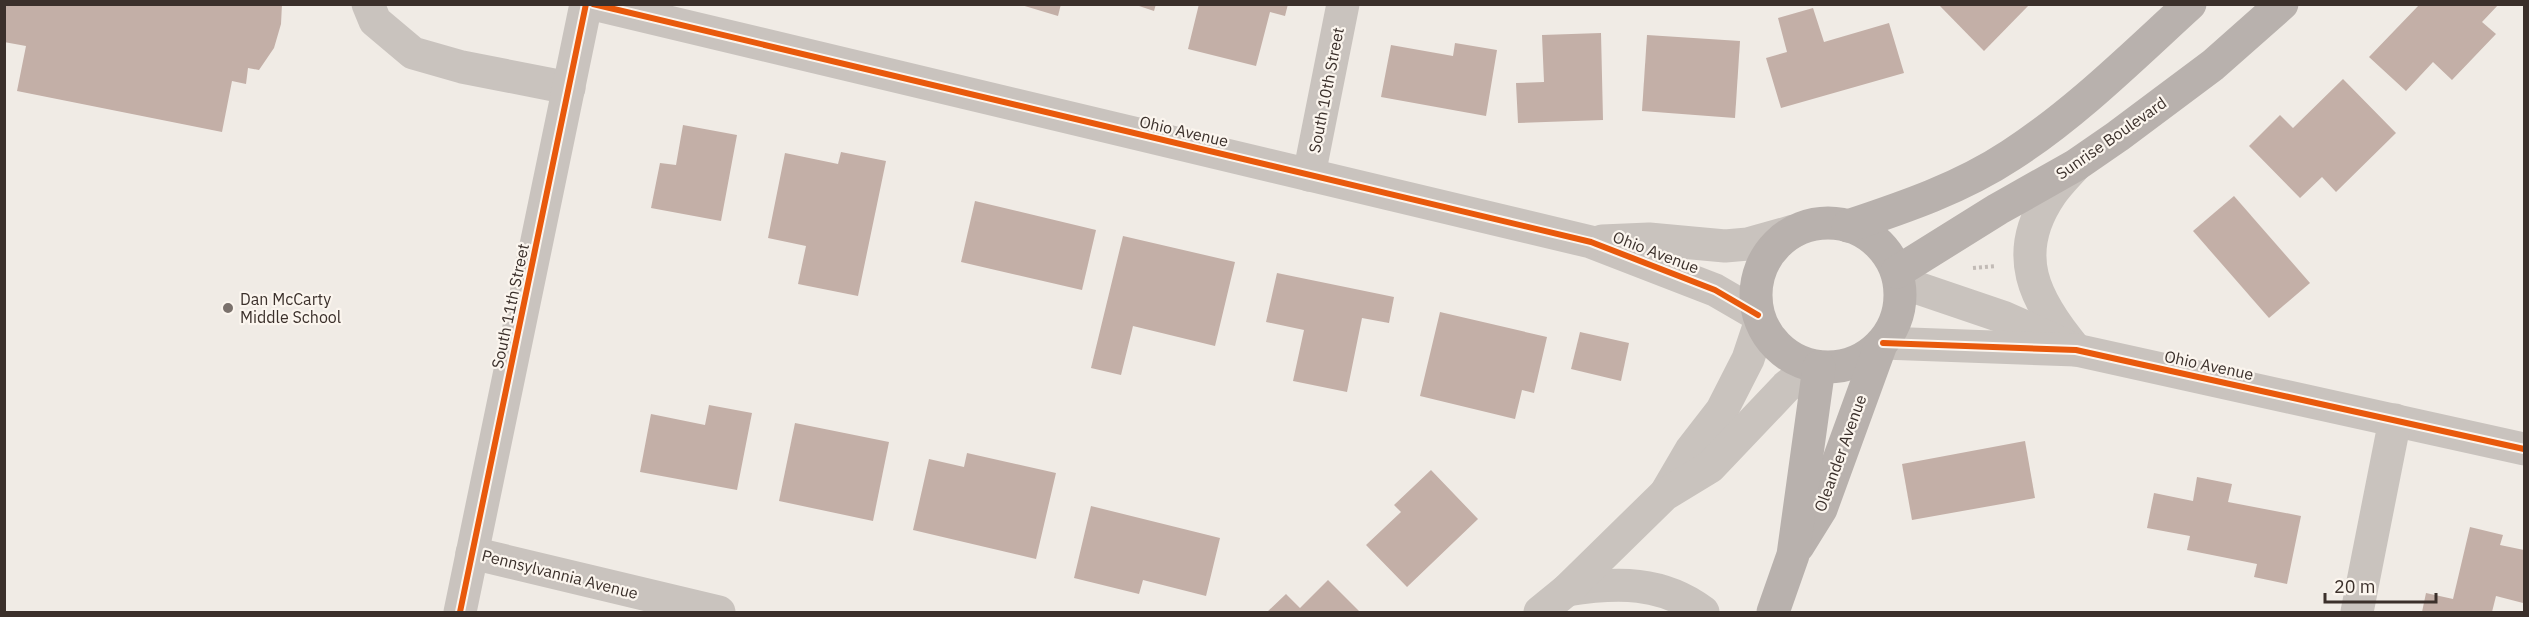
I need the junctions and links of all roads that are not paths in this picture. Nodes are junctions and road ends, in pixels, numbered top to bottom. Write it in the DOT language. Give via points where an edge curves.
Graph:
graph roads {
  1 [pos="368,4"];
  2 [pos="586,4"];
  3 [pos="592,4"];
  4 [pos="1343,4"];
  5 [pos="2190,4"];
  6 [pos="2282,4"];
  7 [pos="569,88"];
  8 [pos="2076,165"];
  9 [pos="1309,175"];
  10 [pos="1848,226"];
  11 [pos="1794,231"];
  12 [pos="1591,242"];
  13 [pos="1898,277"];
  14 [pos="1759,319"];
  15 [pos="1881,345"];
  16 [pos="2076,350"];
  17 [pos="1815,367"];
  18 [pos="2396,420"];
  19 [pos="2524,449"];
  20 [pos="1664,495"];
  21 [pos="472,553"];
  22 [pos="1793,555"];
  23 [pos="1568,590"];
  24 [pos="460,612"];
  25 [pos="719,612"];
  26 [pos="1540,612"];
  27 [pos="1703,612"];
  28 [pos="1773,612"];
  29 [pos="2357,612"];
  1 -- 7 [label="street" via="375,21 413,53"];
  2 -- 7 [label="street, South 11th Street"];
  3 -- 9 [label="street, Ohio Avenue"];
  4 -- 9 [label="street, South 10th Street"];
  5 -- 10 [label="main road" via="2077,105 2012,155 1919,202"];
  6 -- 8 [label="main road, Sunrise Boulevard" via="2213,65"];
  7 -- 21 [label="street, South 11th Street"];
  8 -- 13 [label="main road, Sunrise Boulevard" via="1998,209"];
  8 -- 16 [label="street" via="2051,194 2039,216 2032,235 2030,262 2043,308"];
  9 -- 12 [label="street, Ohio Avenue"];
  10 -- 11 [label="main road" via="1830,223"];
  10 -- 13 [label="main road" via="1878,243"];
  11 -- 12 [label="street, Ohio Avenue" via="1749,244 1725,246 1649,240"];
  11 -- 14 [label="main road" via="1778,243 1761,267 1755,295"];
  12 -- 14 [label="street, Ohio Avenue" via="1715,290"];
  13 -- 15 [label="main road" via="1897,314"];
  13 -- 16 [label="street, Ohio Avenue"];
  14 -- 17 [label="main road" via="1773,342 1790,357"];
  14 -- 20 [label="street" via="1748,358 1722,410 1691,450"];
  15 -- 16 [label="street, Ohio Avenue"];
  15 -- 17 [label="main road" via="1862,360 1841,367"];
  15 -- 22 [label="main road, Oleander Avenue" via="1821,509"];
  16 -- 18 [label="street, Ohio Avenue"];
  17 -- 20 [label="street" via="1786,387 1710,467"];
  17 -- 22 [label="main road, Oleander Avenue"];
  18 -- 19 [label="street, Ohio Avenue"];
  18 -- 29 [label="street"];
  20 -- 23 [label="street"];
  21 -- 24 [label="street, South 11th Street"];
  21 -- 25 [label="street, Pennsylvannia Avenue"];
  22 -- 28 [label="main road, Oleander Avenue"];
  23 -- 26 [label="street"];
  23 -- 27 [label="street" via="1630,584 1660,589"];
}
